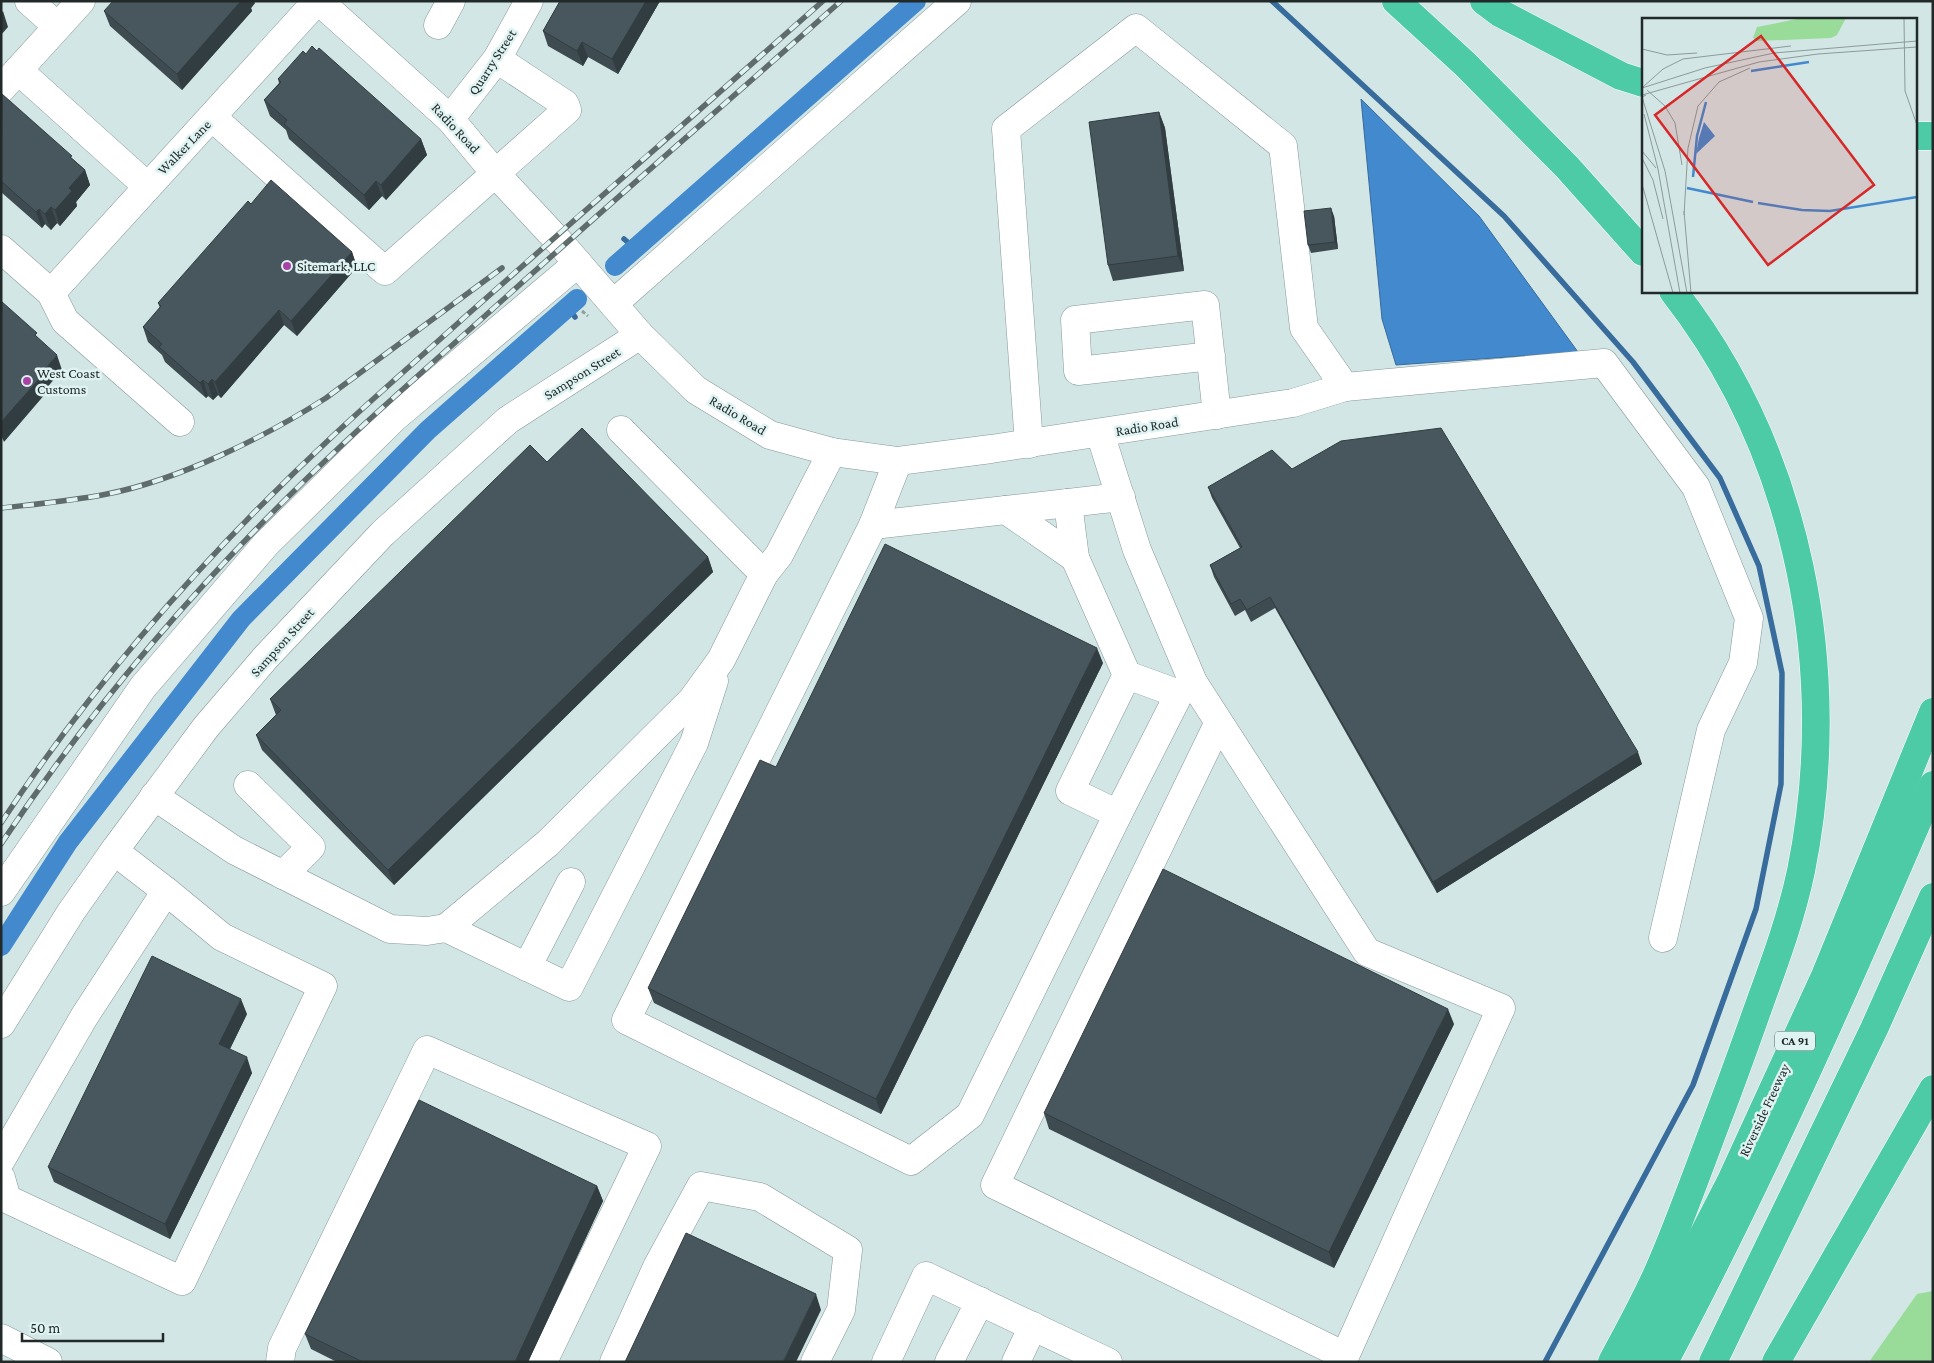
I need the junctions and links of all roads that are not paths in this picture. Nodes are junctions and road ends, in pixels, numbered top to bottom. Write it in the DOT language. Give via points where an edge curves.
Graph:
graph roads {
  1 [pos="29,1"];
  2 [pos="81,1"];
  3 [pos="318,1"];
  4 [pos="451,1"];
  5 [pos="529,1"];
  6 [pos="957,1"];
  7 [pos="1396,1"];
  8 [pos="1484,1"];
  9 [pos="438,25"];
  10 [pos="57,26"];
  11 [pos="498,59"];
  12 [pos="10,80"];
  13 [pos="1642,83"];
  14 [pos="213,118"];
  15 [pos="450,119"];
  16 [pos="1916,136"];
  17 [pos="1933,136"];
  18 [pos="495,173"];
  19 [pos="147,186"];
  20 [pos="1,248"];
  21 [pos="1642,251"];
  22 [pos="581,267"];
  23 [pos="1675,292"];
  24 [pos="51,294"];
  25 [pos="609,299"];
  26 [pos="640,335"];
  27 [pos="1211,356"];
  28 [pos="1345,387"];
  29 [pos="1217,415"];
  30 [pos="180,422"];
  31 [pos="621,430"];
  32 [pos="1100,433"];
  33 [pos="1029,444"];
  34 [pos="832,452"];
  35 [pos="898,461"];
  36 [pos="1121,497"];
  37 [pos="1068,503"];
  38 [pos="1006,510"];
  39 [pos="873,525"];
  40 [pos="1076,558"];
  41 [pos="764,574"];
  42 [pos="721,660"];
  43 [pos="1127,675"];
  44 [pos="1186,688"];
  45 [pos="1933,712"];
  46 [pos="1218,724"];
  47 [pos="248,785"];
  48 [pos="1933,785"];
  49 [pos="154,796"];
  50 [pos="1118,814"];
  51 [pos="114,851"];
  52 [pos="283,875"];
  53 [pos="570,882"];
  54 [pos="166,891"];
  55 [pos="1,892"];
  56 [pos="1933,897"];
  57 [pos="446,928"];
  58 [pos="1663,938"];
  59 [pos="527,967"];
  60 [pos="1,1024"];
  61 [pos="1933,1089"];
  62 [pos="1933,1121"];
  63 [pos="1,1160"];
  64 [pos="1,1178"];
  65 [pos="1830,1270"];
  66 [pos="980,1301"];
  67 [pos="1033,1326"];
  68 [pos="1,1338"];
  69 [pos="48,1362"];
  70 [pos="280,1362"];
  71 [pos="543,1362"];
  72 [pos="614,1362"];
  73 [pos="815,1362"];
  74 [pos="886,1362"];
  75 [pos="949,1362"];
  76 [pos="1016,1362"];
  77 [pos="1108,1362"];
  78 [pos="1612,1362"];
  79 [pos="1638,1362"];
  80 [pos="1664,1362"];
  81 [pos="1713,1362"];
  82 [pos="1776,1362"];
  1 -- 10 [label="street"];
  2 -- 10 [label="street"];
  3 -- 14 [label="street, Walker Lane"];
  3 -- 15 [label="street, Radio Road"];
  4 -- 9 [label="street"];
  5 -- 11 [label="street, Quarry Street"];
  6 -- 25 [label="street"];
  7 -- 21 [label="highway" via="1465,64 1560,160"];
  8 -- 13 [label="highway" via="1500,13 1621,76"];
  10 -- 12 [label="street"];
  11 -- 15 [label="street, Quarry Street"];
  11 -- 18 [label="street" via="565,104 567,110"];
  12 -- 19 [label="street"];
  14 -- 18 [label="street" via="385,271"];
  14 -- 19 [label="street, Walker Lane"];
  15 -- 18 [label="street, Radio Road"];
  16 -- 17 [label="highway"];
  18 -- 22 [label="street, Radio Road"];
  19 -- 24 [label="street, Walker Lane"];
  20 -- 24 [label="street"];
  22 -- 25 [label="street, Radio Road"];
  22 -- 55 [label="street" via="394,418 266,544 143,687"];
  23 -- 78 [label="highway" via="1745,404 1773,469 1794,540 1807,602 1812,666 1815,733 1812,803 1800,873 1771,972 1732,1083 1661,1266"];
  24 -- 30 [label="street" via="65,321"];
  25 -- 26 [label="street, Radio Road"];
  26 -- 34 [label="street, Radio Road" via="696,390 770,435"];
  26 -- 49 [label="street, Sampson Street" via="508,420 383,533 260,664 206,727"];
  27 -- 27 [label="street" via="1205,305 1074,320 1078,372"];
  27 -- 29 [label="street"];
  28 -- 29 [label="street, Radio Road" via="1293,403"];
  28 -- 33 [label="street" via="1304,328 1283,146 1136,28 1006,129"];
  28 -- 58 [label="street, Radio Road" via="1604,363 1696,487 1749,618 1743,663 1711,730"];
  29 -- 32 [label="street, Radio Road"];
  31 -- 41 [label="street"];
  32 -- 33 [label="street, Radio Road"];
  32 -- 36 [label="street"];
  33 -- 35 [label="street, Radio Road"];
  34 -- 35 [label="street, Radio Road"];
  34 -- 41 [label="street" via="779,555"];
  35 -- 39 [label="street"];
  36 -- 37 [label="street"];
  36 -- 44 [label="street"];
  37 -- 38 [label="street"];
  37 -- 40 [label="street"];
  38 -- 39 [label="street"];
  38 -- 40 [label="street"];
  39 -- 50 [label="street" via="626,1020 911,1161 970,1114"];
  40 -- 43 [label="street"];
  41 -- 42 [label="street"];
  42 -- 57 [label="street" via="692,700 548,843"];
  42 -- 59 [label="street" via="694,743 570,987"];
  43 -- 44 [label="street"];
  43 -- 50 [label="street" via="1070,791"];
  44 -- 46 [label="street"];
  44 -- 50 [label="street"];
  45 -- 79 [label="highway, Riverside Freeway / CA 91" via="1825,976 1730,1183"];
  46 -- 46 [label="street" via="1367,952 1501,1008 1345,1356 995,1185"];
  47 -- 52 [label="street" via="311,847"];
  48 -- 80 [label="highway" via="1775,1145"];
  49 -- 51 [label="street, Sampson Street"];
  49 -- 52 [label="street" via="234,850"];
  51 -- 54 [label="street"];
  51 -- 60 [label="street, Sampson Street" via="71,912"];
  52 -- 57 [label="street" via="390,929 427,931"];
  53 -- 59 [label="street"];
  54 -- 63 [label="street" via="84,1017"];
  54 -- 64 [label="street" via="222,937 323,986 182,1282 7,1199"];
  56 -- 81 [label="highway" via="1866,1046"];
  57 -- 59 [label="street"];
  61 -- 65 [label="highway"];
  62 -- 65 [label="highway"];
  65 -- 82 [label="highway"];
  66 -- 67 [label="street"];
  66 -- 74 [label="street" via="926,1276"];
  66 -- 75 [label="street"];
  67 -- 76 [label="street"];
  67 -- 77 [label="street"];
  68 -- 69 [label="street"];
  70 -- 71 [label="street" via="282,1348 427,1050 647,1146"];
  72 -- 73 [label="street" via="657,1267 701,1186 760,1197 848,1250 841,1310"];
}
